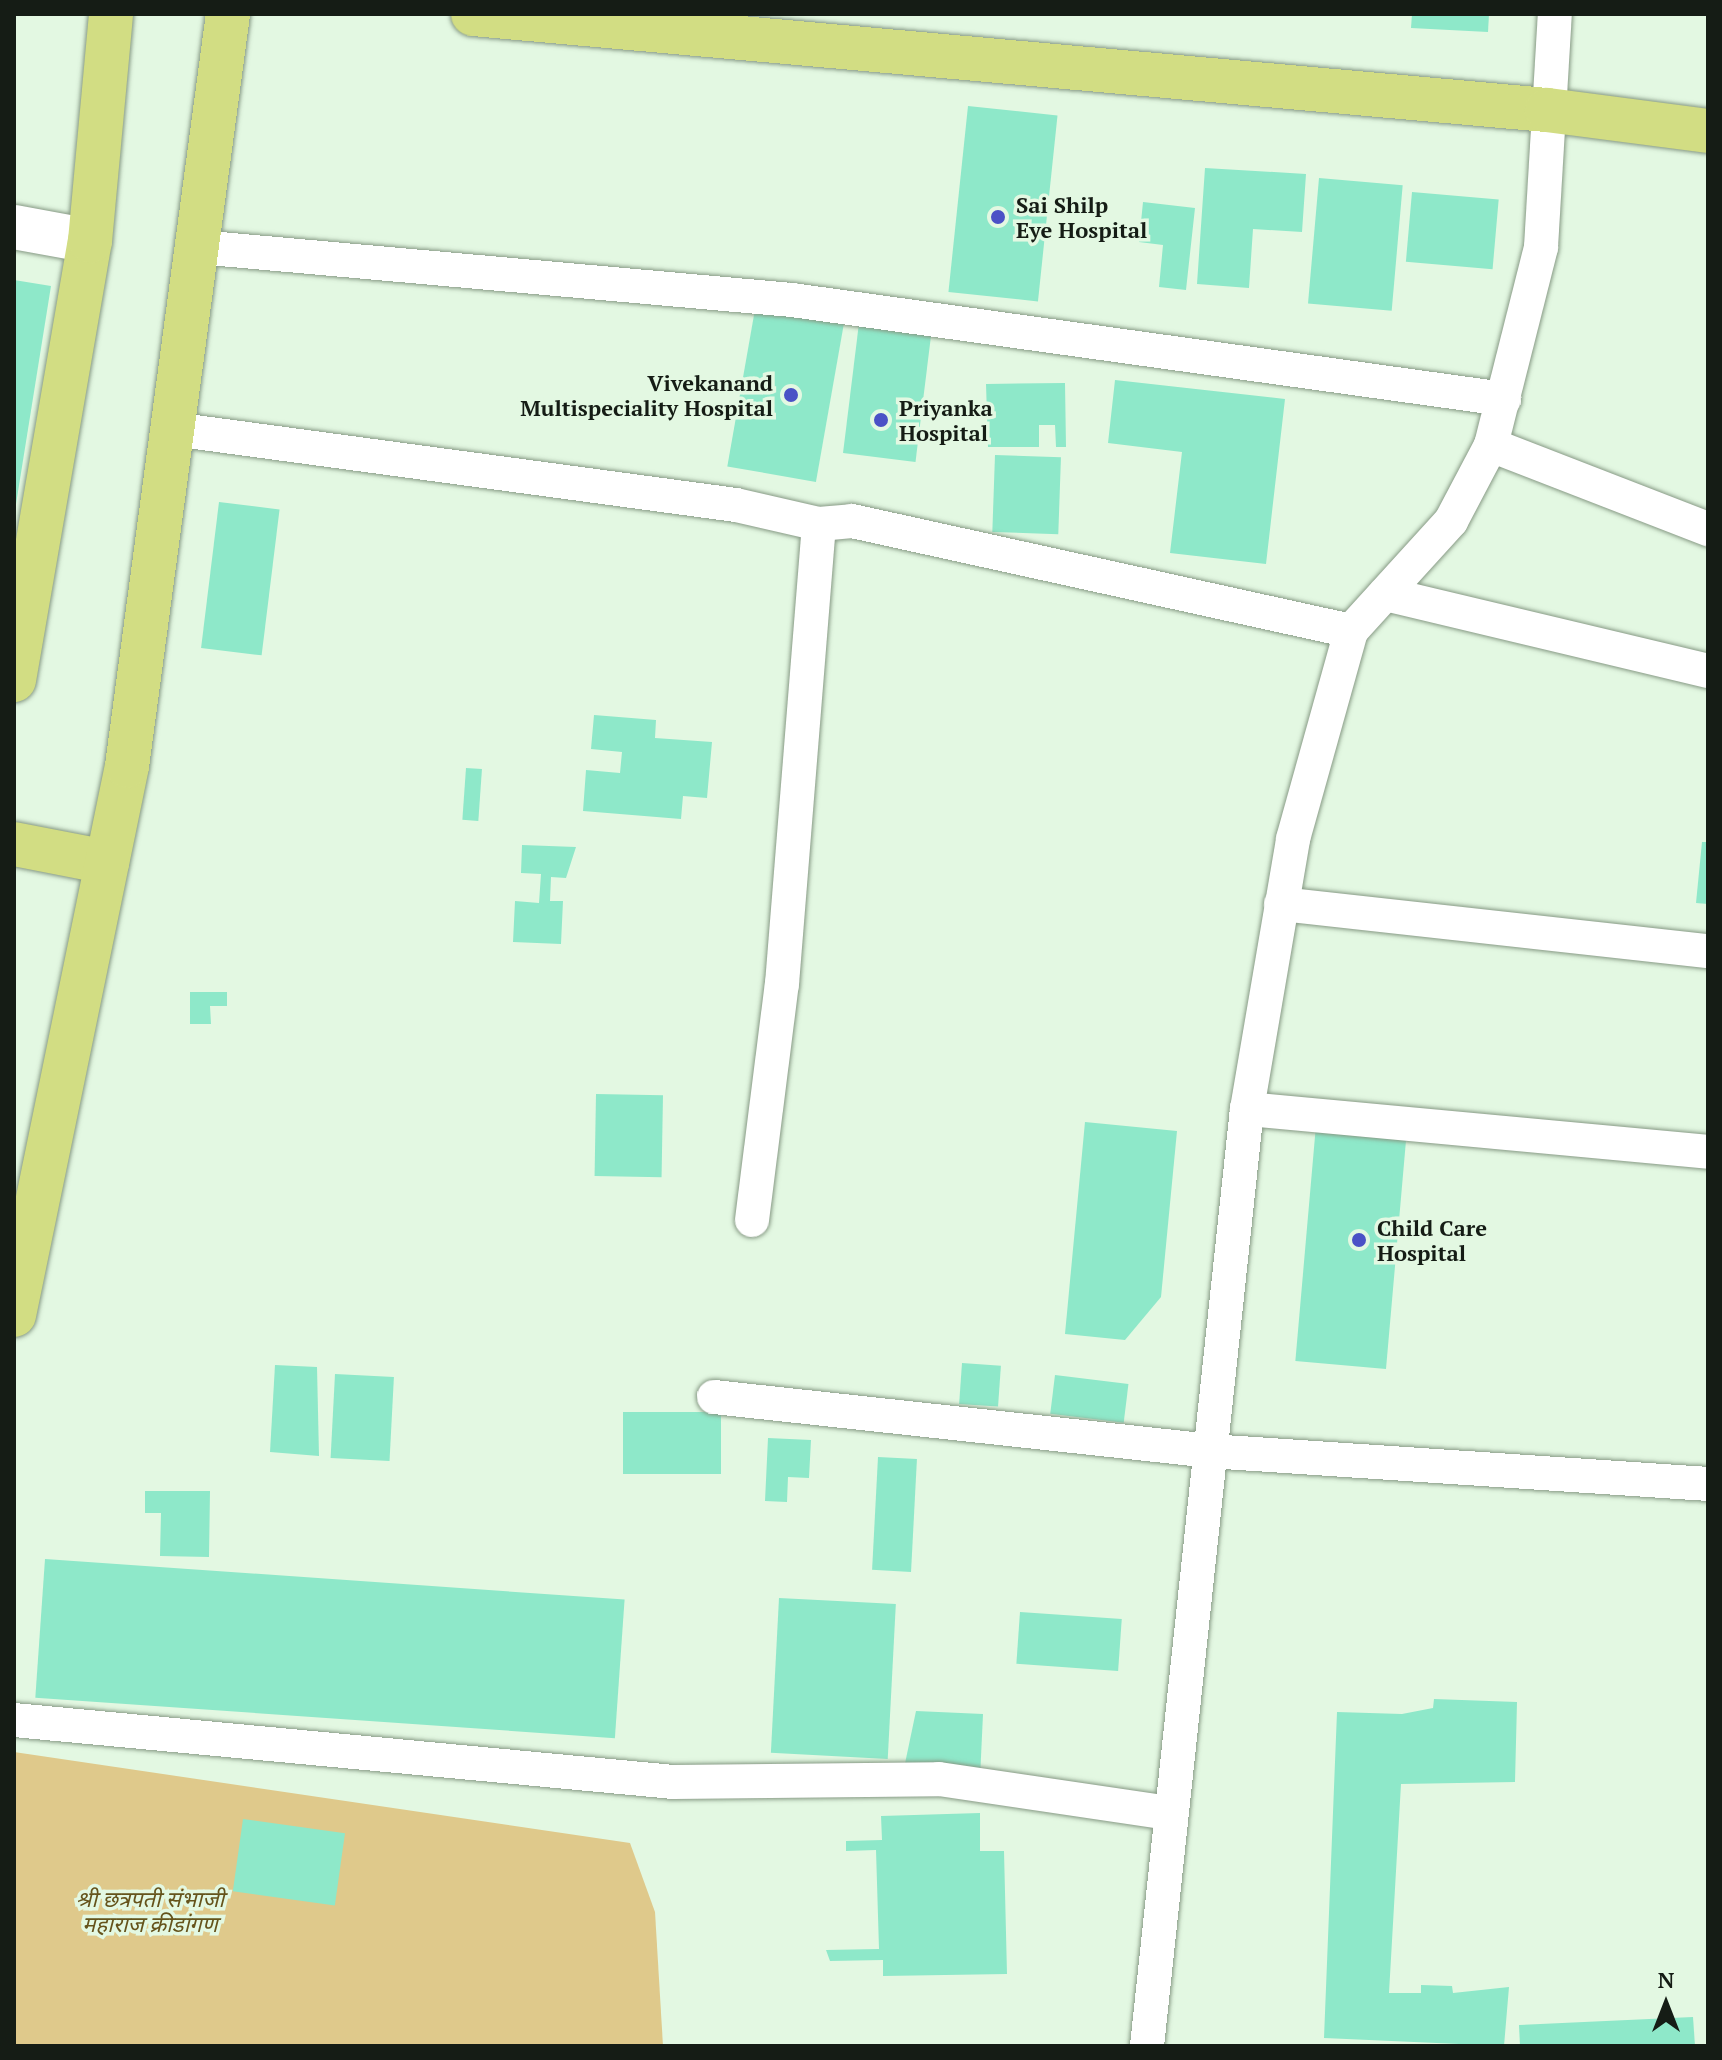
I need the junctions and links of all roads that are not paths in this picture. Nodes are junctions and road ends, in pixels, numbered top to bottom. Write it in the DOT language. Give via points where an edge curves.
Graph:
graph roads {
  1 [pos="111,14"];
  2 [pos="228,14"];
  3 [pos="473,14"];
  4 [pos="1555,14"];
  5 [pos="1547,110"];
  6 [pos="1708,131"];
  7 [pos="14,227"];
  8 [pos="90,241"];
  9 [pos="198,247"];
  10 [pos="1504,399"];
  11 [pos="173,429"];
  12 [pos="1491,445"];
  13 [pos="819,524"];
  14 [pos="1708,529"];
  15 [pos="1385,594"];
  16 [pos="1351,631"];
  17 [pos="1708,671"];
  18 [pos="14,680"];
  19 [pos="14,844"];
  20 [pos="107,862"];
  21 [pos="1281,904"];
  22 [pos="1708,951"];
  23 [pos="1247,1109"];
  24 [pos="1708,1152"];
  25 [pos="752,1220"];
  26 [pos="14,1315"];
  27 [pos="714,1397"];
  28 [pos="1209,1451"];
  29 [pos="1708,1484"];
  30 [pos="14,1720"];
  31 [pos="1168,1813"];
  32 [pos="1147,2046"];
  1 -- 8 [label="main road"];
  2 -- 9 [label="main road"];
  3 -- 5 [label="main road"];
  4 -- 5 [label="street"];
  5 -- 6 [label="main road"];
  5 -- 10 [label="street" via="1541,247"];
  7 -- 8 [label="main road"];
  8 -- 18 [label="main road"];
  9 -- 10 [label="street" via="792,300"];
  9 -- 11 [label="main road"];
  10 -- 12 [label="street"];
  11 -- 13 [label="street" via="736,505"];
  11 -- 20 [label="main road"];
  12 -- 14 [label="street"];
  12 -- 15 [label="street" via="1451,521"];
  13 -- 16 [label="street" via="852,521"];
  13 -- 25 [label="street" via="782,984"];
  15 -- 16 [label="street"];
  15 -- 17 [label="street"];
  16 -- 21 [label="street"];
  19 -- 20 [label="main road"];
  20 -- 26 [label="main road"];
  21 -- 22 [label="street"];
  21 -- 23 [label="street"];
  23 -- 24 [label="street"];
  23 -- 28 [label="street"];
  27 -- 28 [label="street"];
  28 -- 29 [label="street"];
  28 -- 31 [label="street"];
  30 -- 31 [label="street" via="673,1782 939,1779"];
  31 -- 32 [label="street"];
}
